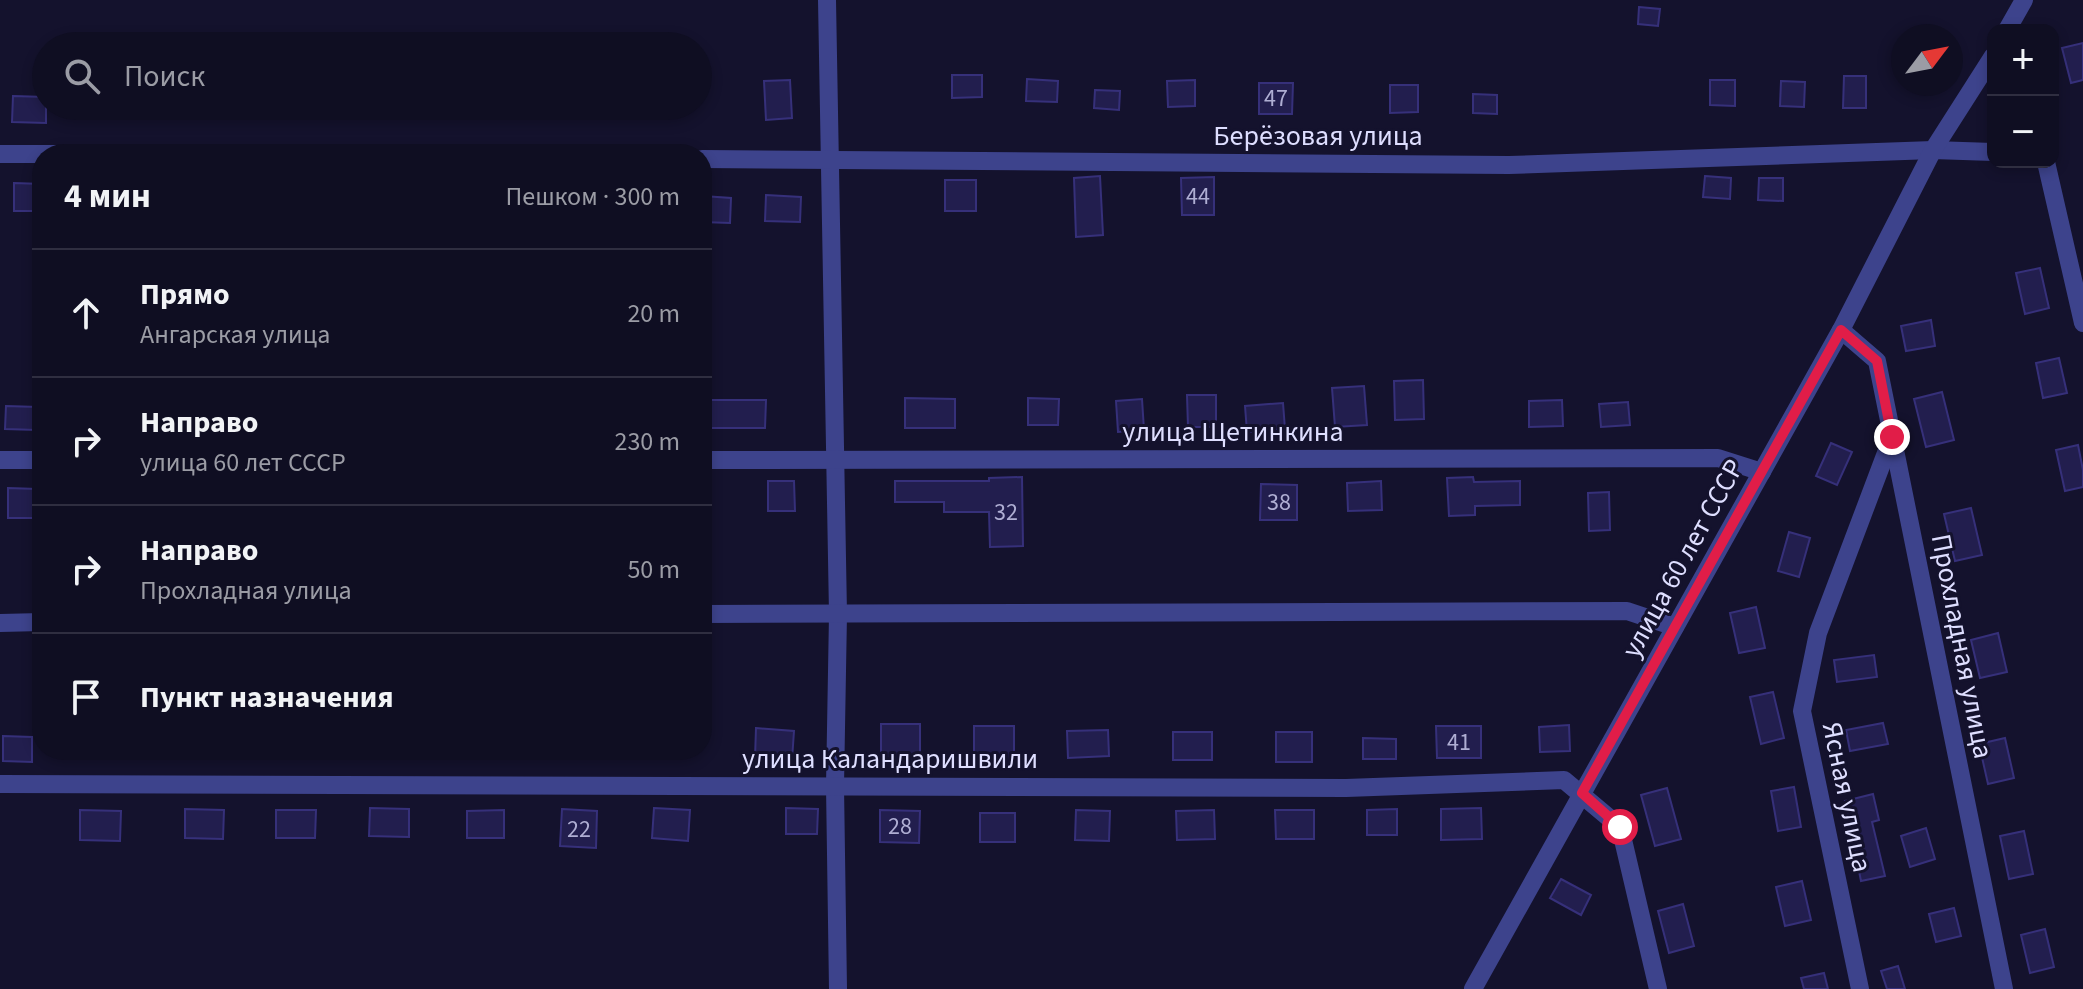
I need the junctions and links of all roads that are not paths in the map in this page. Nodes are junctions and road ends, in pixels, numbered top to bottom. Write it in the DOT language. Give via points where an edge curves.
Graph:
graph roads {
  1 [pos="827,0"];
  2 [pos="2024,0"];
  3 [pos="2010,24"];
  4 [pos="1987,65"];
  5 [pos="1933,150"];
  6 [pos="1987,152"];
  7 [pos="0,154"];
  8 [pos="32,154"];
  9 [pos="712,159"];
  10 [pos="831,160"];
  11 [pos="2047,168"];
  12 [pos="2083,323"];
  13 [pos="1841,330"];
  14 [pos="1892,437"];
  15 [pos="0,460"];
  16 [pos="32,460"];
  17 [pos="712,460"];
  18 [pos="835,460"];
  19 [pos="1762,472"];
  20 [pos="712,614"];
  21 [pos="838,614"];
  22 [pos="32,622"];
  23 [pos="0,623"];
  24 [pos="1675,627"];
  25 [pos="0,784"];
  26 [pos="835,786"];
  27 [pos="1582,793"];
  28 [pos="838,989"];
  29 [pos="1473,989"];
  30 [pos="1658,989"];
  31 [pos="1860,989"];
  32 [pos="2004,989"];
  1 -- 10 [label="street"];
  2 -- 3 [label="street"];
  4 -- 5 [label="street, улица 60 лет СССР"];
  5 -- 6 [label="street, Берёзовая улица"];
  5 -- 10 [label="street, Берёзовая улица" via="1509,165"];
  5 -- 13 [label="street, улица 60 лет СССР"];
  7 -- 8 [label="street"];
  9 -- 10 [label="street, Берёзовая улица"];
  10 -- 18 [label="street"];
  11 -- 12 [label="street"];
  13 -- 14 [label="street, Прохладная улица" via="1877,361"];
  13 -- 19 [label="street, улица 60 лет СССР"];
  14 -- 31 [label="street, Ясная улица" via="1818,633 1802,711"];
  14 -- 32 [label="street, Прохладная улица"];
  15 -- 16 [label="street"];
  17 -- 18 [label="street, улица Щетинкина"];
  18 -- 19 [label="street, улица Щетинкина" via="1718,458"];
  18 -- 21 [label="street"];
  19 -- 24 [label="street, улица 60 лет СССР"];
  20 -- 21 [label="street"];
  21 -- 24 [label="street" via="1627,611"];
  21 -- 26 [label="street"];
  22 -- 23 [label="street"];
  24 -- 27 [label="street, улица 60 лет СССР"];
  25 -- 26 [label="street, улица Каландаришвили"];
  26 -- 27 [label="street, улица Каландаришвили" via="1346,788 1564,780"];
  26 -- 28 [label="street"];
  27 -- 29 [label="street, улица 60 лет СССР"];
  27 -- 30 [label="street" via="1620,827"];
}
